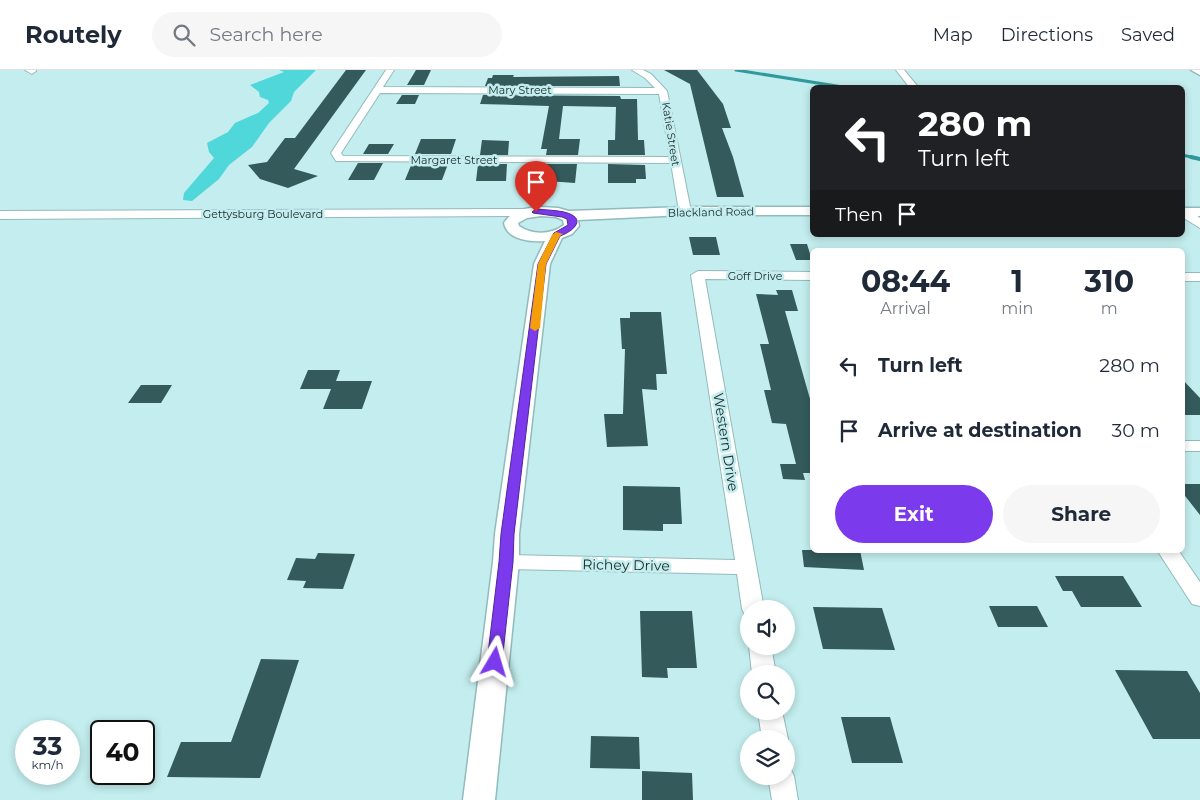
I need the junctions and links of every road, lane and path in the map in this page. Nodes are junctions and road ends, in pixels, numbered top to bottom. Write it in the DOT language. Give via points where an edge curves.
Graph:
graph roads {
  1 [pos="390,70"];
  2 [pos="636,70"];
  3 [pos="900,70"];
  4 [pos="1196,70"];
  5 [pos="1200,72"];
  6 [pos="912,85"];
  7 [pos="377,90"];
  8 [pos="663,91"];
  9 [pos="675,160"];
  10 [pos="685,211"];
  11 [pos="810,211"];
  12 [pos="1185,212"];
  13 [pos="1200,212"];
  14 [pos="526,213"];
  15 [pos="1185,213"];
  16 [pos="0,215"];
  17 [pos="85,218"];
  18 [pos="0,222"];
  19 [pos="1200,224"];
  20 [pos="564,226"];
  21 [pos="516,230"];
  22 [pos="542,264"];
  23 [pos="698,275"];
  24 [pos="810,276"];
  25 [pos="1185,277"];
  26 [pos="1200,277"];
  27 [pos="1185,446"];
  28 [pos="1200,446"];
  29 [pos="1169,553"];
  30 [pos="506,562"];
  31 [pos="746,568"];
  32 [pos="1200,598"];
  33 [pos="751,600"];
  34 [pos="782,785"];
  35 [pos="479,800"];
  36 [pos="785,800"];
  1 -- 7 [label="street, Margaret Street"];
  2 -- 8 [label="street, Katie Street" via="648,76"];
  3 -- 6 [label="street"];
  4 -- 5 [label="street"];
  7 -- 8 [label="street, Mary Street"];
  7 -- 9 [label="street, Margaret Street" via="336,153 340,159"];
  8 -- 9 [label="street, Katie Street"];
  9 -- 10 [label="street, Katie Street"];
  10 -- 11 [label="street, Blackland Road"];
  10 -- 20 [label="street, Blackland Road" via="610,216"];
  12 -- 13 [label="street"];
  14 -- 17 [label="street, Gettysburg Boulevard"];
  14 -- 20 [label="street" via="546,211"];
  14 -- 21 [label="street" via="514,219"];
  15 -- 19 [label="street"];
  16 -- 17 [label="street, Gettysburg Boulevard"];
  17 -- 18 [label="street, Gettysburg Boulevard"];
  17 -- 21 [label="street, Gettysburg Boulevard" via="481,220"];
  20 -- 21 [label="street" via="542,237"];
  20 -- 22 [label="street"];
  21 -- 22 [label="street" via="533,247"];
  22 -- 30 [label="street"];
  23 -- 24 [label="street, Goff Drive"];
  23 -- 31 [label="street, Western Drive"];
  25 -- 26 [label="street"];
  27 -- 28 [label="street"];
  29 -- 32 [label="street"];
  30 -- 31 [label="street, Richey Drive"];
  30 -- 35 [label="street"];
  31 -- 33 [label="street, Western Drive"];
  34 -- 36 [label="street"];
}
